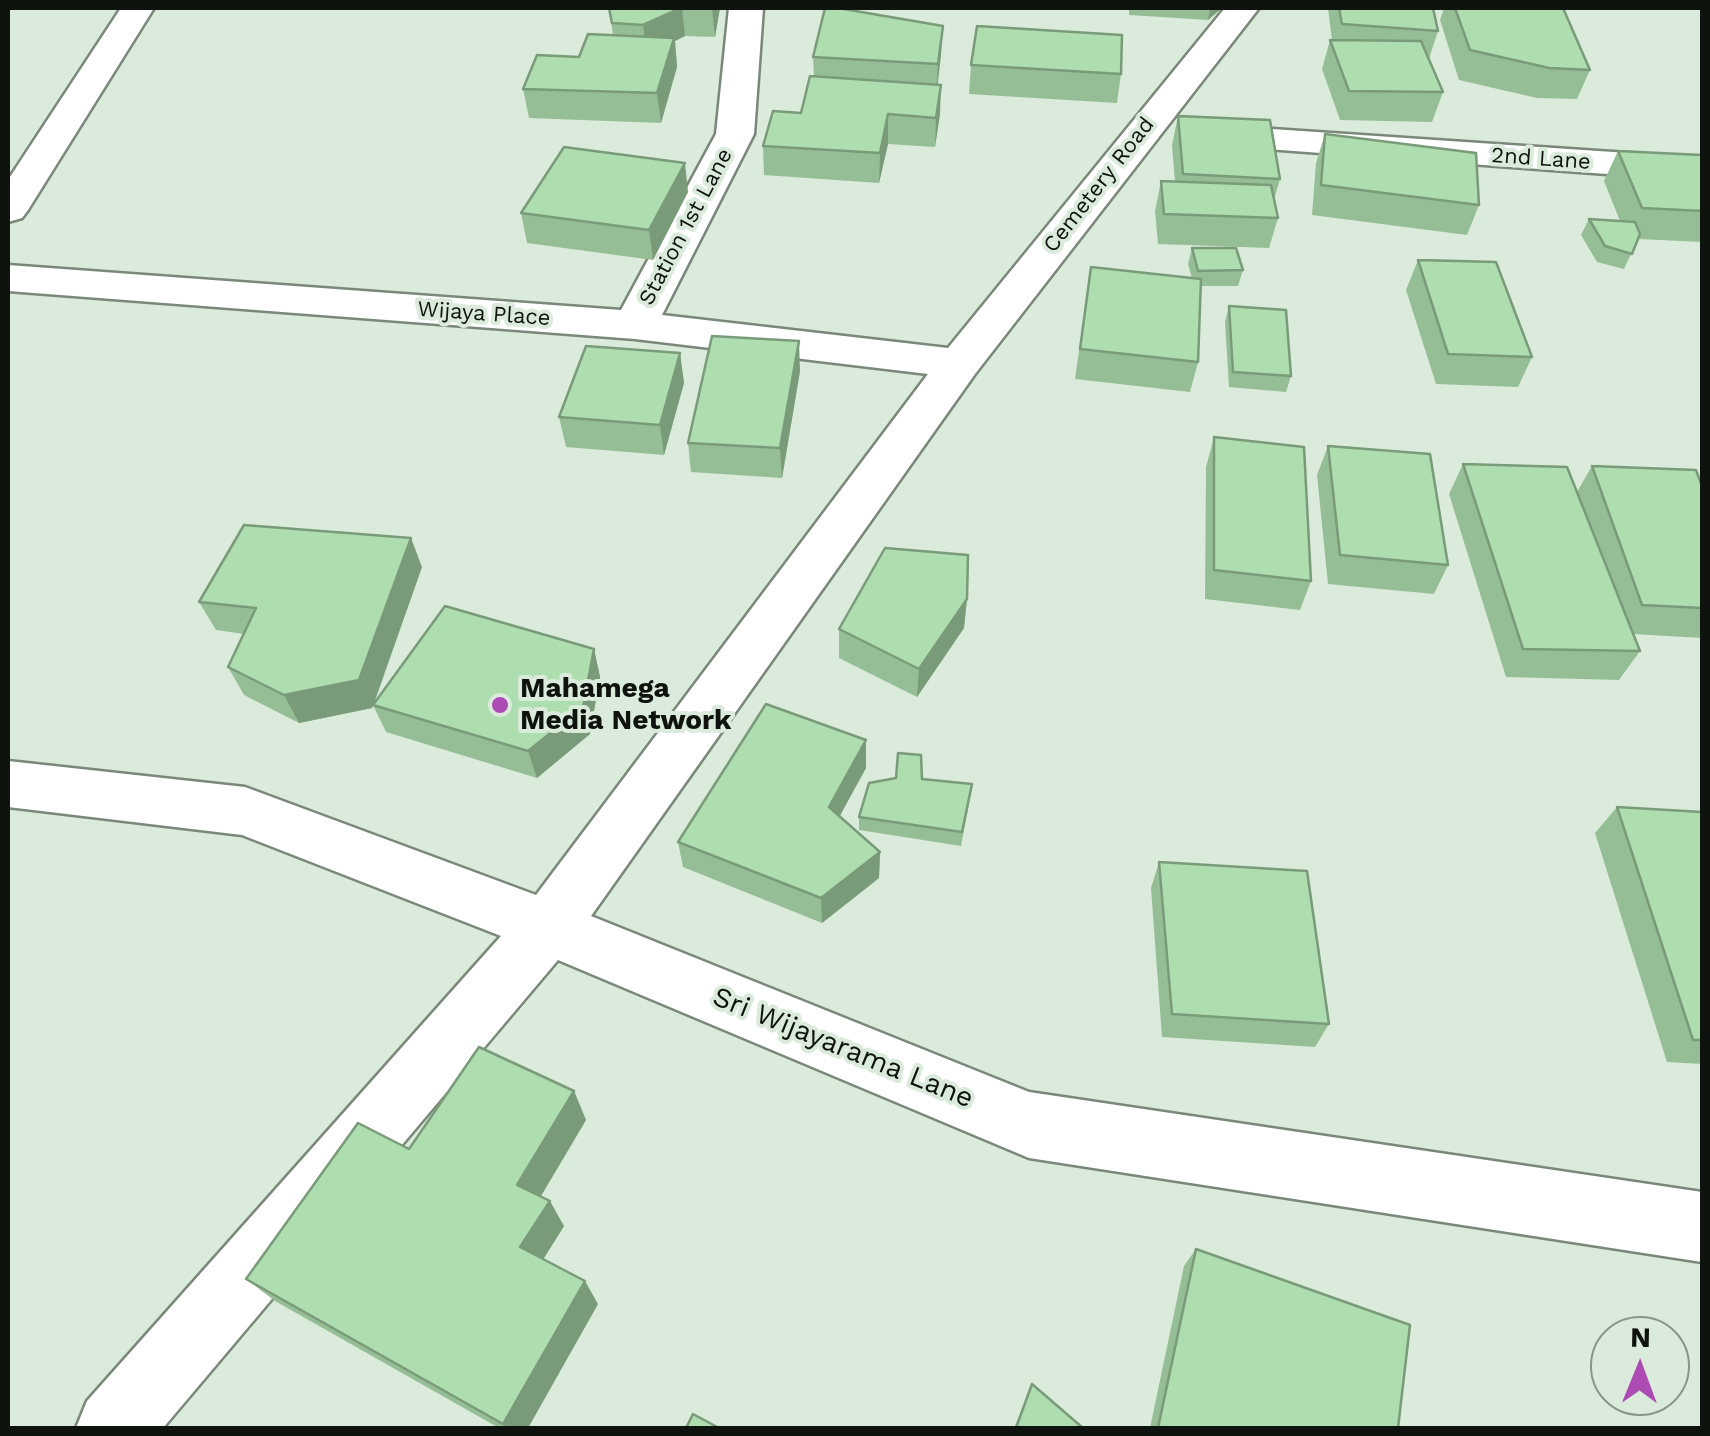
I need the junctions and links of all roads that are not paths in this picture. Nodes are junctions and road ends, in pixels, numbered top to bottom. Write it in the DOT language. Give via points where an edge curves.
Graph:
graph roads {
  1 [pos="137,8"];
  2 [pos="746,8"];
  3 [pos="1242,8"];
  4 [pos="1140,131"];
  5 [pos="1702,170"];
  6 [pos="8,210"];
  7 [pos="8,278"];
  8 [pos="634,325"];
  9 [pos="959,364"];
  10 [pos="8,784"];
  11 [pos="548,926"];
  12 [pos="1702,1227"];
  13 [pos="114,1428"];
  1 -- 6 [label="street"];
  2 -- 8 [label="street, Station 1st Lane" via="735,134"];
  3 -- 4 [label="street, Cemetery Road"];
  4 -- 5 [label="street, 2nd Lane"];
  4 -- 9 [label="street, Cemetery Road"];
  7 -- 8 [label="street, Wijaya Place"];
  8 -- 9 [label="street, Wijaya Place"];
  9 -- 11 [label="street, Cemetery Road"];
  10 -- 11 [label="street, Sri Wijayarama Lane" via="245,811"];
  11 -- 12 [label="street, Sri Wijayarama Lane" via="1029,1125"];
  11 -- 13 [label="street, Cemetery Road"];
}
